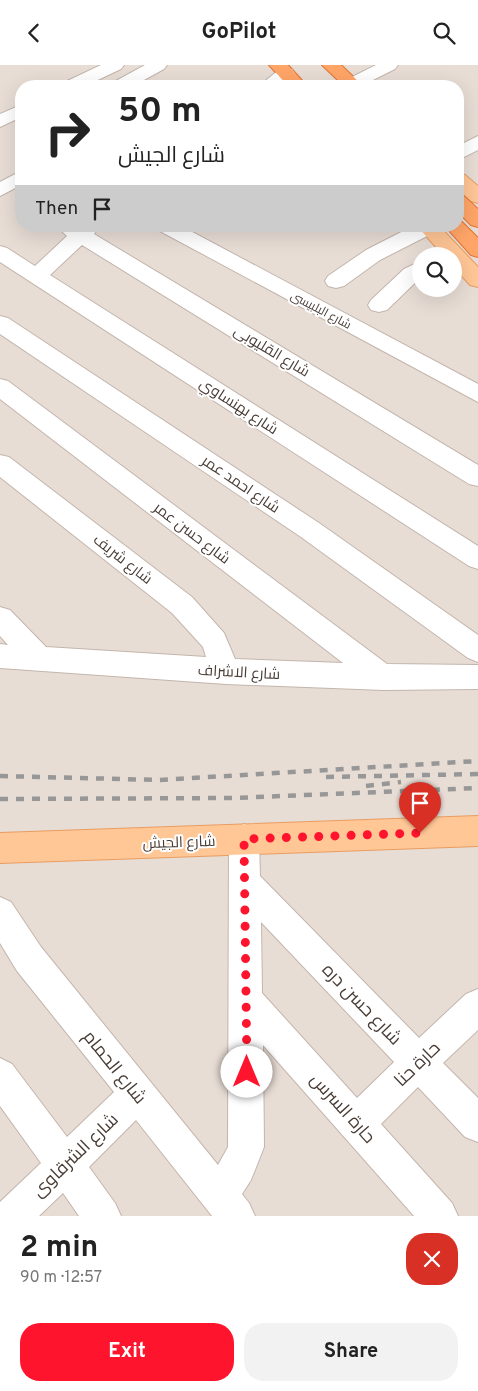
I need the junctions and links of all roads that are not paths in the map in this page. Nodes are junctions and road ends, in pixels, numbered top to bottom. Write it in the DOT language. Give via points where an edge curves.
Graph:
graph roads {
  1 [pos="115,65"];
  2 [pos="158,65"];
  3 [pos="331,65"];
  4 [pos="389,65"];
  5 [pos="84,80"];
  6 [pos="131,80"];
  7 [pos="348,80"];
  8 [pos="362,80"];
  9 [pos="478,142"];
  10 [pos="464,150"];
  11 [pos="464,153"];
  12 [pos="478,154"];
  13 [pos="464,184"];
  14 [pos="478,197"];
  15 [pos="464,207"];
  16 [pos="478,221"];
  17 [pos="76,232"];
  18 [pos="84,232"];
  19 [pos="176,232"];
  20 [pos="418,232"];
  21 [pos="431,232"];
  22 [pos="461,232"];
  23 [pos="441,247"];
  24 [pos="478,251"];
  25 [pos="0,253"];
  26 [pos="462,267"];
  27 [pos="412,274"];
  28 [pos="36,276"];
  29 [pos="478,280"];
  30 [pos="336,281"];
  31 [pos="379,305"];
  32 [pos="0,323"];
  33 [pos="0,387"];
  34 [pos="478,394"];
  35 [pos="0,464"];
  36 [pos="478,477"];
  37 [pos="478,559"];
  38 [pos="0,618"];
  39 [pos="478,650"];
  40 [pos="0,656"];
  41 [pos="40,659"];
  42 [pos="226,671"];
  43 [pos="478,677"];
  44 [pos="384,678"];
  45 [pos="478,831"];
  46 [pos="244,839"];
  47 [pos="0,847"];
  48 [pos="245,883"];
  49 [pos="0,914"];
  50 [pos="246,1001"];
  51 [pos="478,1006"];
  52 [pos="419,1063"];
  53 [pos="0,1076"];
  54 [pos="138,1094"];
  55 [pos="356,1123"];
  56 [pos="478,1125"];
  57 [pos="65,1165"];
  58 [pos="227,1205"];
  59 [pos="12,1216"];
  60 [pos="102,1216"];
  61 [pos="439,1216"];
  1 -- 5 [label="street"];
  2 -- 6 [label="street"];
  3 -- 7 [label="highway"];
  4 -- 8 [label="street"];
  9 -- 10 [label="street"];
  11 -- 12 [label="street"];
  13 -- 14 [label="main road"];
  15 -- 16 [label="highway"];
  17 -- 28 [label="street"];
  18 -- 36 [label="street, شارع القليوبى"];
  19 -- 34 [label="street, شارع البلبيسى"];
  20 -- 30 [label="street" via="373,255"];
  21 -- 23 [label="main road"];
  22 -- 24 [label="highway"];
  25 -- 28 [label="street, شارع بهنساوي"];
  26 -- 29 [label="main road"];
  27 -- 31 [label="street"];
  28 -- 37 [label="street, شارع بهنساوي"];
  32 -- 39 [label="street, شارع احمد عمر" via="310,530"];
  33 -- 44 [label="street, شارع حسن عمر"];
  35 -- 42 [label="street, شارع شريف" via="182,605 214,641"];
  38 -- 41 [label="street"];
  40 -- 41 [label="street, شارع الاشراف"];
  41 -- 42 [label="street, شارع الاشراف"];
  42 -- 44 [label="street, شارع الاشراف"];
  43 -- 44 [label="street, شارع الاشراف"];
  45 -- 46 [label="main road, شارع الجيش"];
  46 -- 47 [label="main road, شارع الجيش"];
  46 -- 48 [label="street"];
  48 -- 50 [label="street"];
  48 -- 52 [label="street, شارع حسن دره"];
  49 -- 54 [label="street, شارع الحمام" via="29,959"];
  50 -- 55 [label="street, حارة السرس"];
  50 -- 58 [label="street" via="246,1147 241,1165 231,1181"];
  51 -- 52 [label="street, حارة حنا"];
  52 -- 55 [label="street, حارة حنا"];
  52 -- 56 [label="street, شارع حسن دره"];
  53 -- 57 [label="street"];
  54 -- 57 [label="street, شارع الشرقاوى"];
  54 -- 58 [label="street, شارع الحمام"];
  55 -- 61 [label="street, حارة السرس"];
  57 -- 59 [label="street, شارع الشرقاوى"];
  57 -- 60 [label="street"];
}
